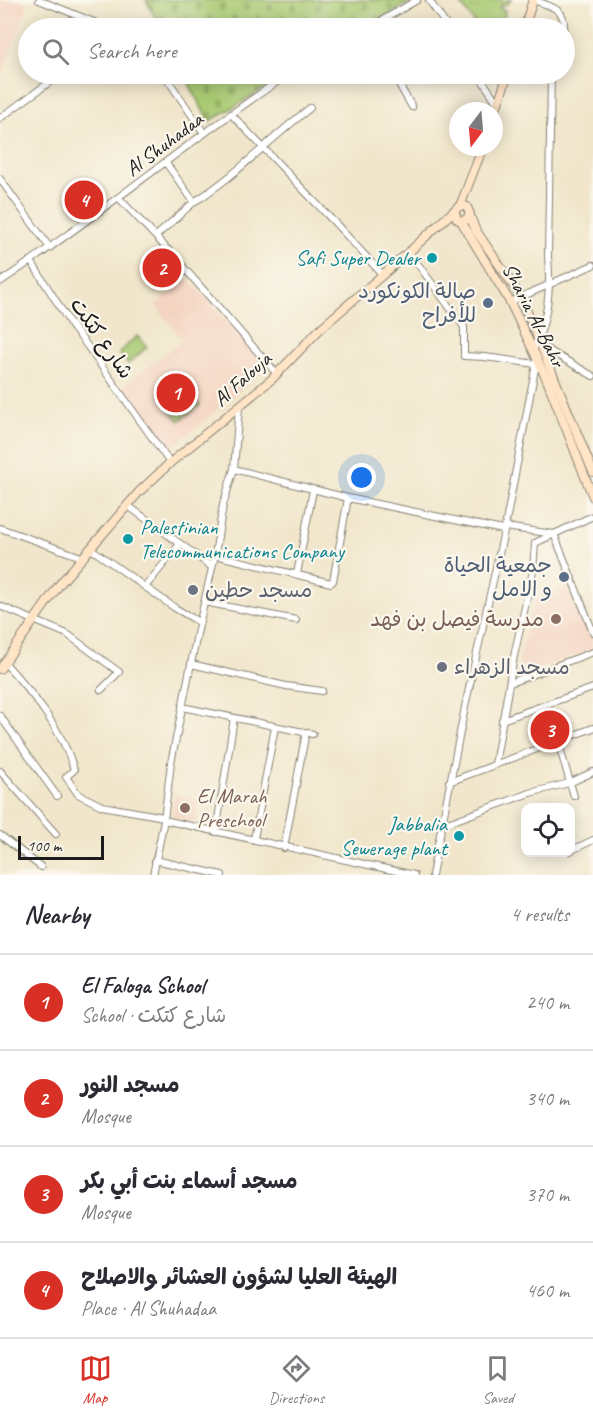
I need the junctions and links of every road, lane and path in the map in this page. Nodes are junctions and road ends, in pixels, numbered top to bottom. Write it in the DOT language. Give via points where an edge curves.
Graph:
graph roads {
  1 [pos="39,0"];
  2 [pos="417,0"];
  3 [pos="429,0"];
  4 [pos="533,0"];
  5 [pos="84,18"];
  6 [pos="386,18"];
  7 [pos="441,18"];
  8 [pos="527,18"];
  9 [pos="563,18"];
  10 [pos="47,84"];
  11 [pos="171,84"];
  12 [pos="274,84"];
  13 [pos="399,84"];
  14 [pos="485,84"];
  15 [pos="505,84"];
  16 [pos="551,84"];
  17 [pos="497,102"];
  18 [pos="499,102"];
  19 [pos="412,107"];
  20 [pos="310,108"];
  21 [pos="231,114"];
  22 [pos="0,118"];
  23 [pos="204,134"];
  24 [pos="262,147"];
  25 [pos="479,156"];
  26 [pos="166,163"];
  27 [pos="0,179"];
  28 [pos="119,198"];
  29 [pos="194,202"];
  30 [pos="457,209"];
  31 [pos="466,219"];
  32 [pos="156,237"];
  33 [pos="50,248"];
  34 [pos="409,252"];
  35 [pos="31,261"];
  36 [pos="593,265"];
  37 [pos="382,275"];
  38 [pos="0,282"];
  39 [pos="551,284"];
  40 [pos="521,297"];
  41 [pos="510,302"];
  42 [pos="541,343"];
  43 [pos="533,350"];
  44 [pos="538,364"];
  45 [pos="277,374"];
  46 [pos="593,376"];
  47 [pos="238,407"];
  48 [pos="589,453"];
  49 [pos="576,456"];
  50 [pos="170,463"];
  51 [pos="234,470"];
  52 [pos="593,472"];
  53 [pos="314,490"];
  54 [pos="593,497"];
  55 [pos="348,498"];
  56 [pos="127,506"];
  57 [pos="593,516"];
  58 [pos="0,528"];
  59 [pos="504,529"];
  60 [pos="554,534"];
  61 [pos="180,544"];
  62 [pos="90,548"];
  63 [pos="215,555"];
  64 [pos="84,558"];
  65 [pos="212,567"];
  66 [pos="297,574"];
  67 [pos="145,586"];
  68 [pos="204,602"];
  69 [pos="0,606"];
  70 [pos="35,619"];
  71 [pos="296,620"];
  72 [pos="200,622"];
  73 [pos="593,632"];
  74 [pos="593,652"];
  75 [pos="190,664"];
  76 [pos="2,666"];
  77 [pos="510,683"];
  78 [pos="593,688"];
  79 [pos="101,690"];
  80 [pos="322,691"];
  81 [pos="182,706"];
  82 [pos="0,716"];
  83 [pos="234,718"];
  84 [pos="502,720"];
  85 [pos="275,727"];
  86 [pos="593,729"];
  87 [pos="558,742"];
  88 [pos="495,764"];
  89 [pos="0,771"];
  90 [pos="593,772"];
  91 [pos="449,782"];
  92 [pos="569,783"];
  93 [pos="57,796"];
  94 [pos="574,796"];
  95 [pos="164,819"];
  96 [pos="442,825"];
  97 [pos="216,832"];
  98 [pos="56,834"];
  99 [pos="0,835"];
  100 [pos="254,839"];
  101 [pos="593,840"];
  102 [pos="285,848"];
  103 [pos="575,849"];
  104 [pos="155,860"];
  105 [pos="41,867"];
  106 [pos="153,875"];
  107 [pos="222,875"];
  108 [pos="414,875"];
  109 [pos="432,875"];
  1 -- 5 [label="street"];
  2 -- 6 [label="street"];
  3 -- 7 [label="street"];
  4 -- 8 [label="main road"];
  4 -- 9 [label="street" via="558,10"];
  10 -- 22 [label="street"];
  11 -- 23 [label="street"];
  12 -- 21 [label="street, Al Shuhadaa"];
  13 -- 19 [label="street"];
  14 -- 17 [label="street"];
  15 -- 18 [label="main road"];
  16 -- 39 [label="street"];
  20 -- 24 [label="street"];
  21 -- 23 [label="street, Al Shuhadaa"];
  21 -- 24 [label="street"];
  23 -- 26 [label="street, Al Shuhadaa"];
  24 -- 29 [label="street" via="216,189"];
  24 -- 37 [label="street"];
  25 -- 30 [label="main road"];
  26 -- 28 [label="street, Al Shuhadaa"];
  26 -- 29 [label="street"];
  27 -- 33 [label="street"];
  28 -- 32 [label="street"];
  28 -- 33 [label="street, Al Shuhadaa"];
  29 -- 32 [label="street"];
  30 -- 31 [label="main road" via="457,219"];
  30 -- 31 [label="main road" via="469,209"];
  30 -- 34 [label="main road, Al Falouja"];
  31 -- 40 [label="main road, Sharia Al-Bahr"];
  31 -- 41 [label="main road, Sharia Al-Bahr"];
  32 -- 45 [label="street"];
  33 -- 35 [label="street, Al Shuhadaa"];
  34 -- 37 [label="main road, Al Falouja"];
  34 -- 44 [label="street" via="464,327 464,356"];
  35 -- 38 [label="street, Al Shuhadaa"];
  35 -- 50 [label="street, شارع كتكت" via="73,328"];
  36 -- 39 [label="street"];
  37 -- 45 [label="main road, Al Falouja" via="321,328"];
  39 -- 40 [label="street"];
  39 -- 42 [label="street"];
  40 -- 41 [label="street"];
  40 -- 42 [label="main road, Sharia Al-Bahr"];
  41 -- 43 [label="main road, Sharia Al-Bahr"];
  42 -- 43 [label="street"];
  42 -- 46 [label="street"];
  42 -- 48 [label="main road, Sharia Al-Bahr"];
  43 -- 44 [label="main road, Sharia Al-Bahr"];
  44 -- 49 [label="main road, Sharia Al-Bahr"];
  44 -- 59 [label="street"];
  45 -- 47 [label="main road, Al Falouja"];
  47 -- 50 [label="main road, Al Falouja"];
  47 -- 51 [label="street"];
  48 -- 49 [label="street"];
  48 -- 52 [label="main road, Sharia Al-Bahr"];
  49 -- 54 [label="main road, Sharia Al-Bahr"];
  50 -- 56 [label="main road, Al Falouja"];
  51 -- 55 [label="street"];
  51 -- 63 [label="street"];
  53 -- 66 [label="street"];
  55 -- 59 [label="street"];
  55 -- 66 [label="street" via="333,581"];
  56 -- 61 [label="street"];
  56 -- 62 [label="main road, Al Falouja"];
  57 -- 60 [label="street"];
  58 -- 64 [label="street"];
  59 -- 60 [label="street"];
  59 -- 91 [label="street"];
  60 -- 73 [label="street"];
  60 -- 77 [label="street" via="535,543"];
  61 -- 65 [label="street"];
  61 -- 67 [label="street"];
  62 -- 64 [label="main road, Al Falouja"];
  62 -- 67 [label="street"];
  63 -- 65 [label="street"];
  63 -- 66 [label="street"];
  64 -- 70 [label="main road, Al Falouja"];
  65 -- 68 [label="street"];
  67 -- 72 [label="street"];
  68 -- 71 [label="street"];
  68 -- 72 [label="street"];
  69 -- 70 [label="street"];
  70 -- 76 [label="main road, Al Falouja"];
  70 -- 79 [label="street" via="67,634 119,672"];
  72 -- 75 [label="street"];
  74 -- 77 [label="street"];
  75 -- 80 [label="street"];
  75 -- 81 [label="street"];
  76 -- 95 [label="street" via="26,686 68,751 74,770 66,777 78,794 102,806"];
  77 -- 84 [label="street"];
  78 -- 84 [label="street"];
  81 -- 83 [label="street"];
  81 -- 95 [label="street"];
  82 -- 93 [label="street"];
  83 -- 85 [label="street"];
  83 -- 97 [label="street"];
  84 -- 88 [label="street"];
  85 -- 100 [label="street"];
  85 -- 102 [label="street" via="310,733"];
  86 -- 87 [label="street"];
  87 -- 88 [label="street"];
  87 -- 92 [label="street"];
  88 -- 91 [label="street"];
  89 -- 98 [label="street"];
  90 -- 92 [label="street"];
  91 -- 96 [label="street"];
  92 -- 94 [label="street"];
  92 -- 96 [label="street"];
  95 -- 97 [label="street"];
  95 -- 104 [label="street"];
  96 -- 109 [label="street"];
  97 -- 100 [label="street"];
  99 -- 105 [label="street"];
  100 -- 102 [label="street"];
  101 -- 103 [label="street"];
  102 -- 108 [label="street"];
  104 -- 106 [label="street"];
  104 -- 107 [label="street"];
}
